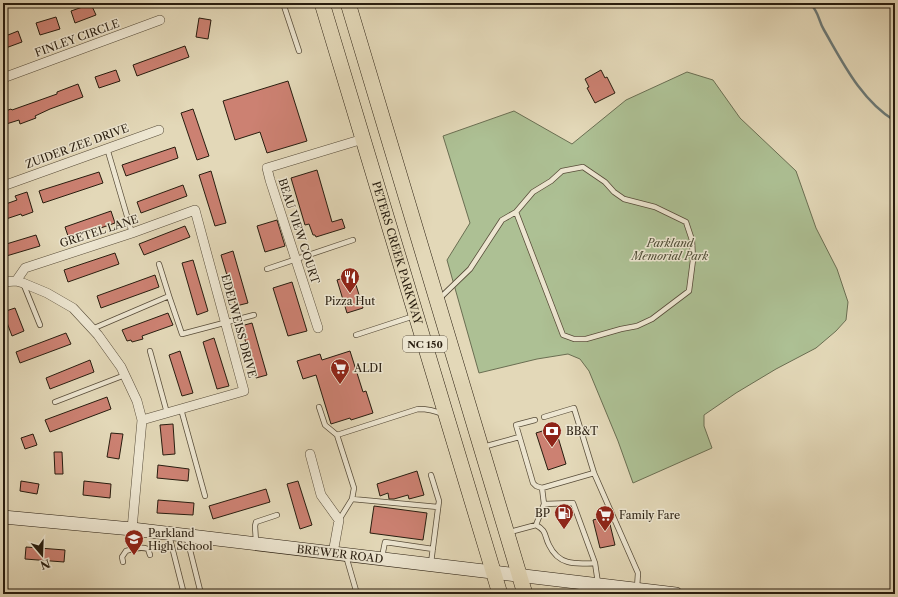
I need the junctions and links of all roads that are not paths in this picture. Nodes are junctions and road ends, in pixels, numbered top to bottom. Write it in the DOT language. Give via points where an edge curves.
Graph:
graph roads {
  1 [pos="283,3"];
  2 [pos="322,3"];
  3 [pos="348,3"];
  4 [pos="160,20"];
  5 [pos="299,51"];
  6 [pos="3,78"];
  7 [pos="159,130"];
  8 [pos="363,138"];
  9 [pos="107,148"];
  10 [pos="3,186"];
  11 [pos="195,210"];
  12 [pos="516,212"];
  13 [pos="132,233"];
  14 [pos="353,240"];
  15 [pos="297,260"];
  16 [pos="159,264"];
  17 [pos="267,269"];
  18 [pos="3,282"];
  19 [pos="20,282"];
  20 [pos="169,296"];
  21 [pos="437,301"];
  22 [pos="254,315"];
  23 [pos="416,315"];
  24 [pos="226,322"];
  25 [pos="40,324"];
  26 [pos="92,328"];
  27 [pos="318,328"];
  28 [pos="356,335"];
  29 [pos="150,351"];
  30 [pos="125,375"];
  31 [pos="55,402"];
  32 [pos="319,407"];
  33 [pos="181,409"];
  34 [pos="167,413"];
  35 [pos="447,417"];
  36 [pos="544,417"];
  37 [pos="142,420"];
  38 [pos="534,420"];
  39 [pos="337,435"];
  40 [pos="520,437"];
  41 [pos="481,445"];
  42 [pos="310,454"];
  43 [pos="594,473"];
  44 [pos="431,475"];
  45 [pos="542,488"];
  46 [pos="204,496"];
  47 [pos="352,499"];
  48 [pos="544,504"];
  49 [pos="438,506"];
  50 [pos="277,515"];
  51 [pos="3,517"];
  52 [pos="339,520"];
  53 [pos="536,524"];
  54 [pos="132,529"];
  55 [pos="169,533"];
  56 [pos="507,533"];
  57 [pos="186,535"];
  58 [pos="256,544"];
  59 [pos="134,549"];
  60 [pos="433,549"];
  61 [pos="339,554"];
  62 [pos="150,555"];
  63 [pos="382,559"];
  64 [pos="123,562"];
  65 [pos="595,563"];
  66 [pos="431,565"];
  67 [pos="494,572"];
  68 [pos="520,575"];
  69 [pos="598,585"];
  70 [pos="637,589"];
  71 [pos="184,594"];
  72 [pos="201,594"];
  73 [pos="357,594"];
  74 [pos="500,594"];
  75 [pos="525,594"];
  76 [pos="676,594"];
  1 -- 5 [label="lane"];
  2 -- 8 [label="main road, PETERS CREEK PARKWAY / NC 150"];
  3 -- 21 [label="main road, NC 150"];
  4 -- 6 [label="street, FINLEY CIRCLE"];
  7 -- 9 [label="street, ZUIDER ZEE DRIVE"];
  8 -- 15 [label="street, BEAU VIEW COURT" via="267,168"];
  8 -- 23 [label="main road, PETERS CREEK PARKWAY / NC 150"];
  9 -- 10 [label="street, ZUIDER ZEE DRIVE"];
  9 -- 13 [label="lane"];
  11 -- 13 [label="street, GRETEL LANE"];
  11 -- 24 [label="street, EDELWEISS DRIVE"];
  12 -- 12 [label="lane" via="533,192 562,171 583,167 624,199 654,207 686,222 692,240 693,260 689,291 652,320 637,326 586,339 574,340 563,335"];
  12 -- 21 [label="lane" via="502,220 470,269"];
  13 -- 19 [label="street, GRETEL LANE" via="25,268"];
  14 -- 15 [label="lane"];
  15 -- 17 [label="lane"];
  15 -- 27 [label="street, BEAU VIEW COURT"];
  16 -- 20 [label="lane"];
  18 -- 19 [label="street"];
  19 -- 25 [label="lane"];
  19 -- 26 [label="street" via="47,293 73,308"];
  20 -- 24 [label="lane" via="182,334"];
  20 -- 26 [label="lane"];
  21 -- 41 [label="main road, NC 150"];
  22 -- 24 [label="lane"];
  23 -- 28 [label="lane"];
  23 -- 35 [label="main road, PETERS CREEK PARKWAY / NC 150"];
  23 -- 41 [label="main road" via="431,313"];
  24 -- 33 [label="street, EDELWEISS DRIVE" via="244,391"];
  26 -- 30 [label="street"];
  29 -- 34 [label="lane"];
  30 -- 31 [label="lane"];
  30 -- 37 [label="street" via="138,401"];
  32 -- 39 [label="lane" via="325,425"];
  33 -- 34 [label="street, EDELWEISS DRIVE"];
  33 -- 46 [label="lane"];
  34 -- 37 [label="street, EDELWEISS DRIVE"];
  35 -- 39 [label="lane" via="435,410 418,409"];
  35 -- 67 [label="main road, PETERS CREEK PARKWAY / NC 150"];
  36 -- 43 [label="lane" via="574,408"];
  37 -- 54 [label="street"];
  38 -- 40 [label="lane" via="516,425"];
  39 -- 47 [label="lane" via="354,488"];
  40 -- 41 [label="lane"];
  40 -- 45 [label="lane" via="533,482"];
  41 -- 56 [label="main road, NC 150"];
  42 -- 52 [label="street" via="321,495"];
  43 -- 45 [label="lane"];
  43 -- 70 [label="lane" via="638,573"];
  44 -- 49 [label="lane" via="439,501"];
  45 -- 48 [label="lane"];
  47 -- 49 [label="lane"];
  47 -- 52 [label="lane"];
  48 -- 53 [label="lane"];
  48 -- 65 [label="lane" via="573,503"];
  49 -- 60 [label="lane"];
  50 -- 58 [label="lane" via="256,522"];
  51 -- 54 [label="street, BREWER ROAD"];
  52 -- 61 [label="street"];
  53 -- 56 [label="lane"];
  53 -- 65 [label="lane" via="544,530 549,546 564,562"];
  54 -- 55 [label="street, BREWER ROAD"];
  54 -- 59 [label="lane"];
  55 -- 57 [label="street, BREWER ROAD"];
  55 -- 71 [label="lane"];
  56 -- 68 [label="main road, NC 150"];
  57 -- 58 [label="street, BREWER ROAD"];
  57 -- 72 [label="lane"];
  58 -- 61 [label="street, BREWER ROAD"];
  59 -- 62 [label="lane" via="148,549"];
  59 -- 64 [label="lane" via="126,551 122,557"];
  60 -- 63 [label="lane" via="385,542"];
  60 -- 66 [label="lane"];
  61 -- 63 [label="street, BREWER ROAD"];
  61 -- 73 [label="lane"];
  63 -- 66 [label="street, BREWER ROAD"];
  65 -- 69 [label="lane"];
  66 -- 67 [label="street, BREWER ROAD"];
  67 -- 68 [label="street, BREWER ROAD"];
  67 -- 74 [label="main road, PETERS CREEK PARKWAY / NC 150"];
  68 -- 69 [label="street, BREWER ROAD"];
  68 -- 75 [label="main road, NC 150"];
  69 -- 70 [label="street, BREWER ROAD"];
  70 -- 76 [label="street, BREWER ROAD"];
}
